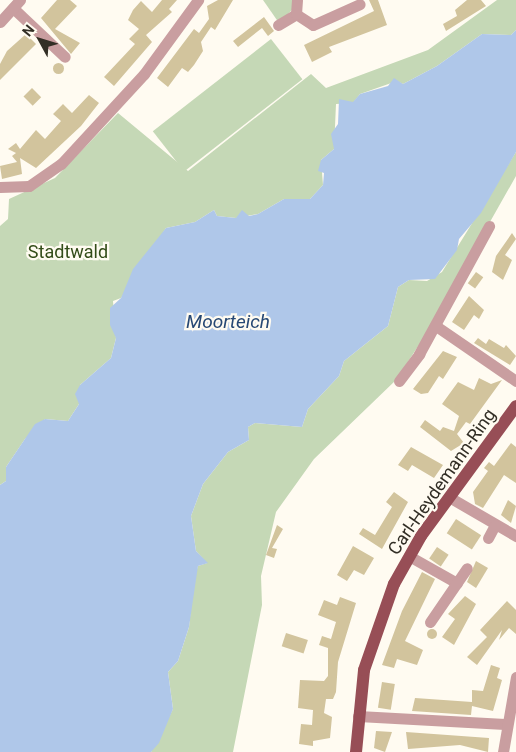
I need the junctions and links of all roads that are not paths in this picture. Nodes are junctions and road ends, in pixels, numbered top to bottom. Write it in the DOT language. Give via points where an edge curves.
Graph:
graph roads {
  1 [pos="198,0"];
  2 [pos="297,0"];
  3 [pos="15,3"];
  4 [pos="360,4"];
  5 [pos="296,14"];
  6 [pos="0,22"];
  7 [pos="278,25"];
  8 [pos="64,58"];
  9 [pos="0,187"];
  10 [pos="489,226"];
  11 [pos="436,326"];
  12 [pos="399,381"];
  13 [pos="516,381"];
  14 [pos="516,406"];
  15 [pos="449,497"];
  16 [pos="495,525"];
  17 [pos="516,536"];
  18 [pos="488,538"];
  19 [pos="409,556"];
  20 [pos="467,568"];
  21 [pos="457,583"];
  22 [pos="430,622"];
  23 [pos="516,677"];
  24 [pos="358,716"];
  25 [pos="506,724"];
  26 [pos="356,752"];
  27 [pos="503,752"];
  1 -- 9 [label="street" via="144,74 61,164 29,186"];
  2 -- 5 [label="street"];
  3 -- 6 [label="street"];
  3 -- 8 [label="street"];
  4 -- 5 [label="street" via="313,25"];
  5 -- 7 [label="street"];
  10 -- 11 [label="street"];
  11 -- 12 [label="street"];
  11 -- 13 [label="street"];
  14 -- 15 [label="main road, Carl-Heydemann-Ring"];
  15 -- 16 [label="street"];
  15 -- 19 [label="main road, Carl-Heydemann-Ring"];
  16 -- 17 [label="street"];
  16 -- 18 [label="street"];
  19 -- 21 [label="street"];
  19 -- 24 [label="main road, Carl-Heydemann-Ring" via="370,644"];
  20 -- 21 [label="street"];
  21 -- 22 [label="street"];
  23 -- 25 [label="street"];
  24 -- 25 [label="street"];
  24 -- 26 [label="main road, Carl-Heydemann-Ring"];
  25 -- 27 [label="street"];
}
